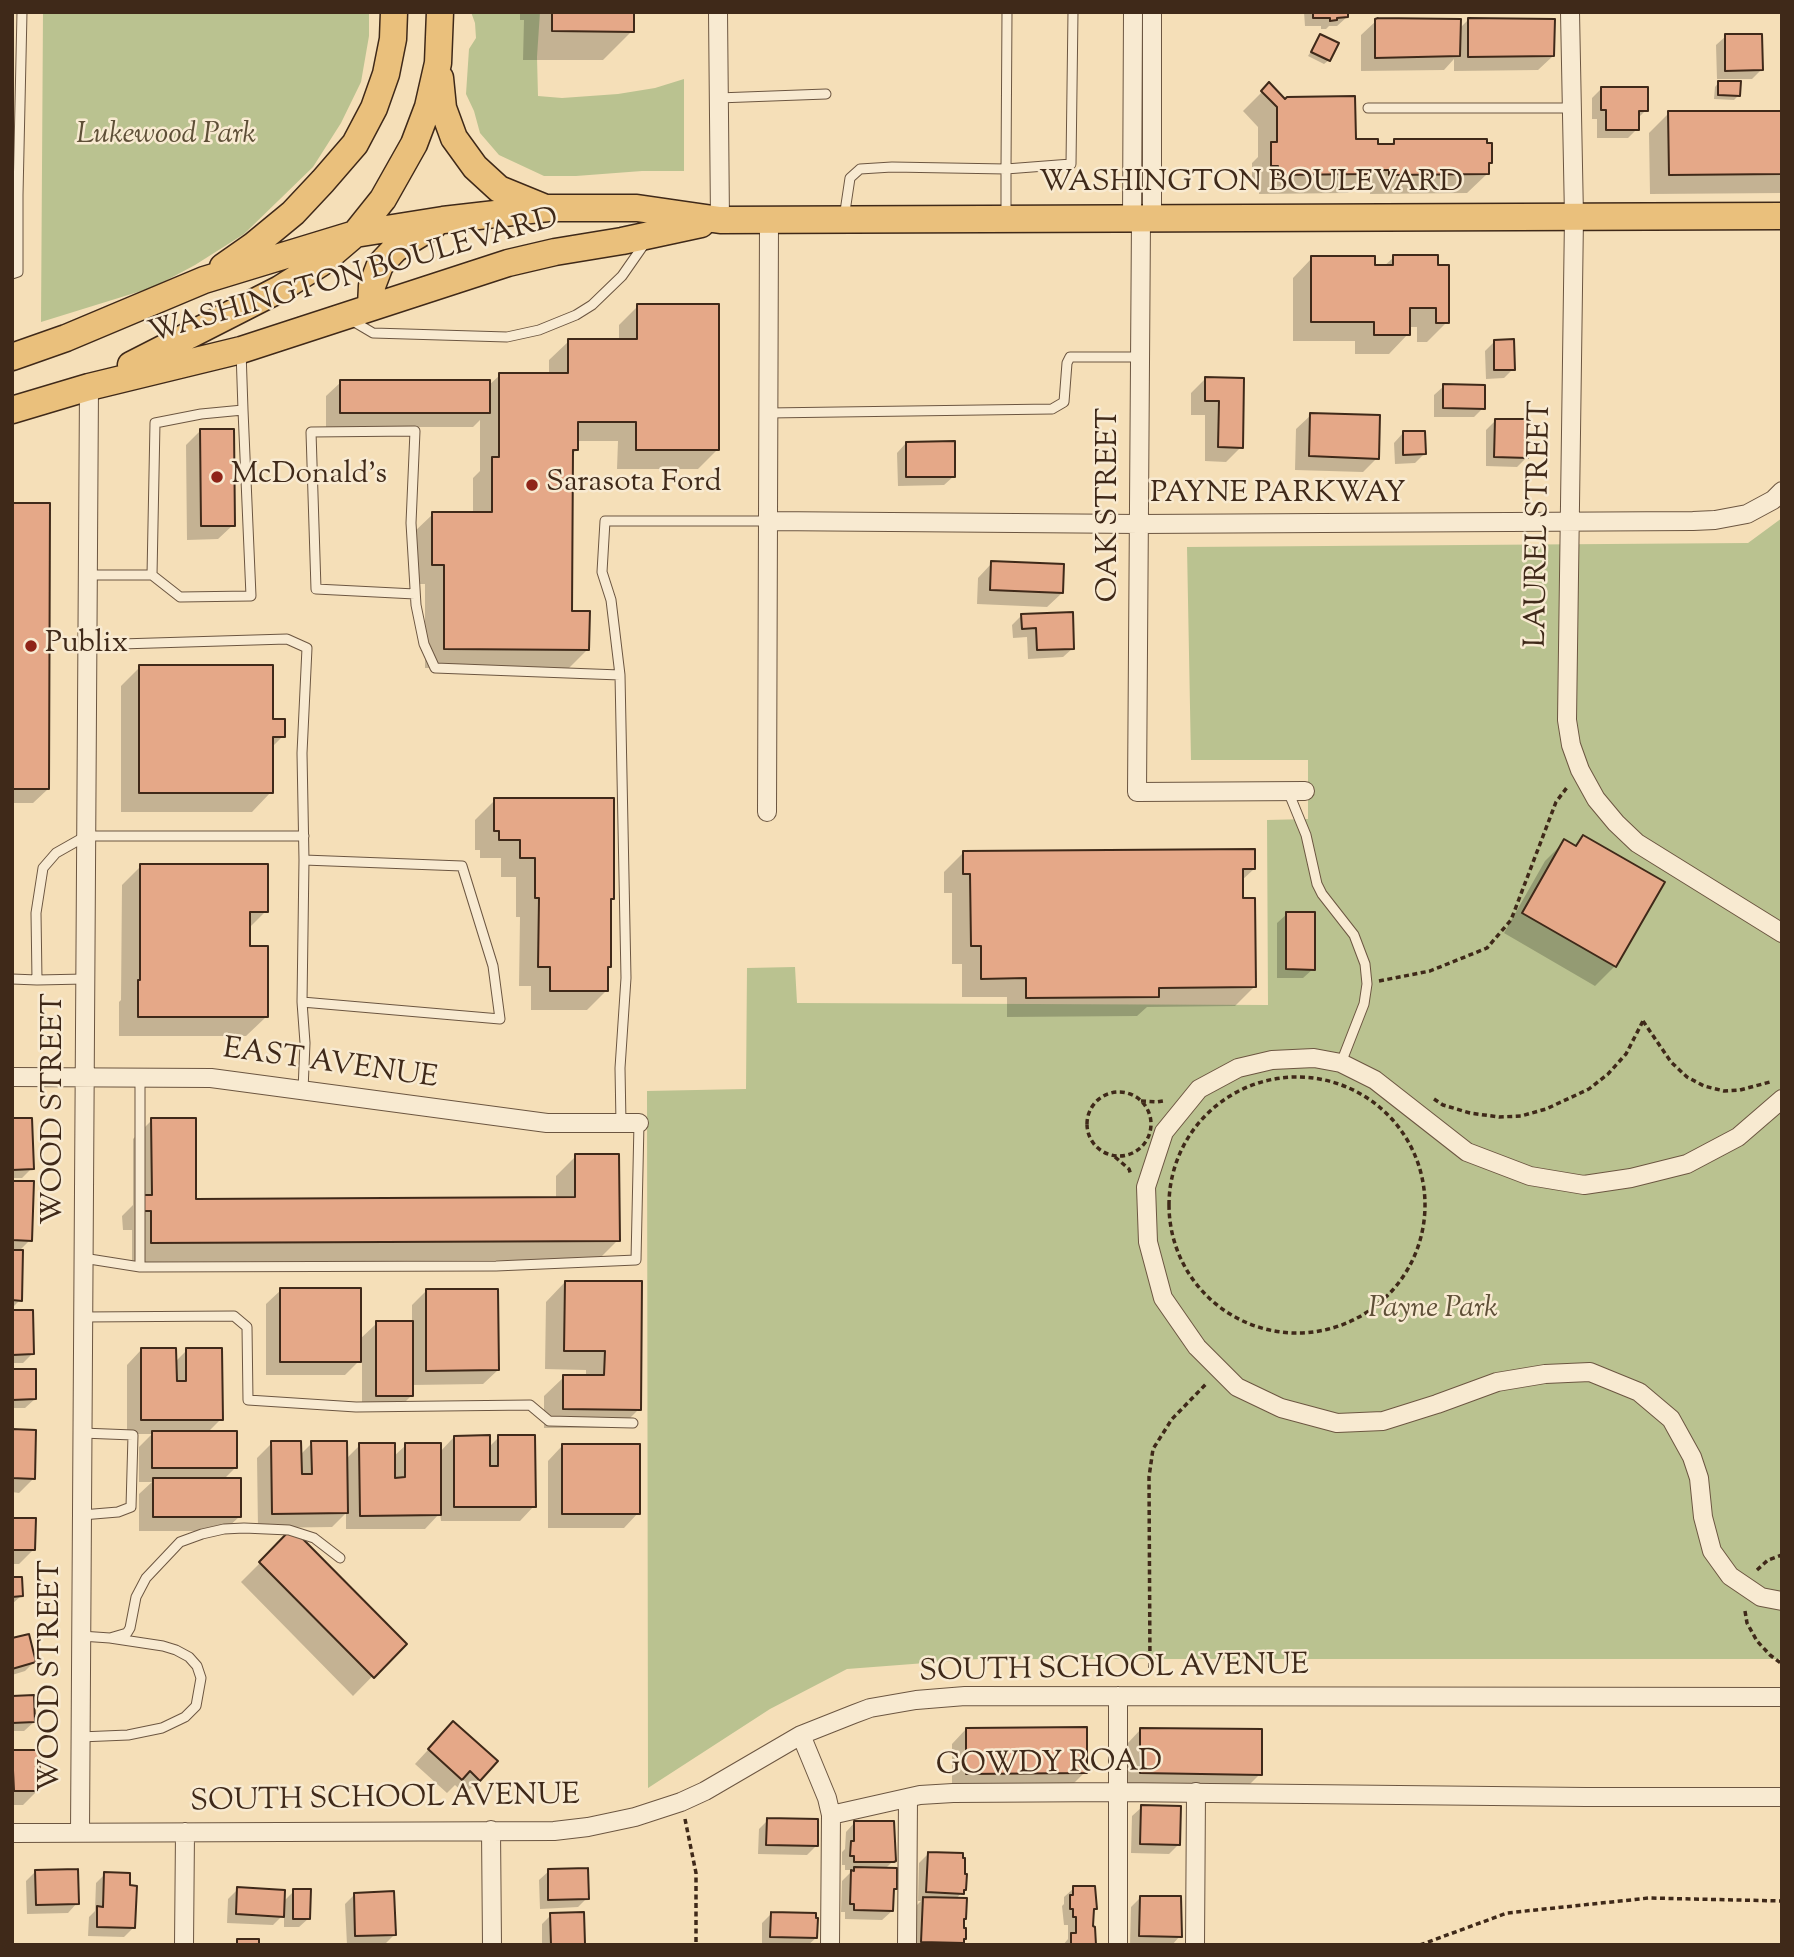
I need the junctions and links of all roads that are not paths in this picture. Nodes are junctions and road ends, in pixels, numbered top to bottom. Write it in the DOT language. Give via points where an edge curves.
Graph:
graph roads {
  1 [pos="22,12"];
  2 [pos="394,12"];
  3 [pos="440,12"];
  4 [pos="718,12"];
  5 [pos="1007,12"];
  6 [pos="1073,12"];
  7 [pos="1133,12"];
  8 [pos="1152,12"];
  9 [pos="1570,12"];
  10 [pos="438,63"];
  11 [pos="826,94"];
  12 [pos="719,98"];
  13 [pos="1368,108"];
  14 [pos="1572,108"];
  15 [pos="1006,169"];
  16 [pos="548,208"];
  17 [pos="1782,216"];
  18 [pos="1574,217"];
  19 [pos="844,219"];
  20 [pos="1006,219"];
  21 [pos="1142,219"];
  22 [pos="443,220"];
  23 [pos="720,220"];
  24 [pos="769,220"];
  25 [pos="355,234"];
  26 [pos="651,235"];
  27 [pos="12,274"];
  28 [pos="204,280"];
  29 [pos="371,306"];
  30 [pos="344,315"];
  31 [pos="241,349"];
  32 [pos="12,357"];
  33 [pos="1140,357"];
  34 [pos="89,387"];
  35 [pos="12,410"];
  36 [pos="243,410"];
  37 [pos="768,413"];
  38 [pos="1782,491"];
  39 [pos="767,521"];
  40 [pos="1569,522"];
  41 [pos="1139,524"];
  42 [pos="88,575"];
  43 [pos="152,575"];
  44 [pos="415,594"];
  45 [pos="87,645"];
  46 [pos="620,675"];
  47 [pos="1296,791"];
  48 [pos="767,812"];
  49 [pos="86,836"];
  50 [pos="304,836"];
  51 [pos="304,860"];
  52 [pos="1782,933"];
  53 [pos="12,979"];
  54 [pos="85,979"];
  55 [pos="37,981"];
  56 [pos="302,1002"];
  57 [pos="1340,1070"];
  58 [pos="12,1077"];
  59 [pos="84,1077"];
  60 [pos="140,1077"];
  61 [pos="303,1090"];
  62 [pos="1782,1099"];
  63 [pos="630,1123"];
  64 [pos="83,1258"];
  65 [pos="140,1266"];
  66 [pos="83,1317"];
  67 [pos="634,1423"];
  68 [pos="82,1433"];
  69 [pos="82,1515"];
  70 [pos="340,1558"];
  71 [pos="1782,1601"];
  72 [pos="81,1636"];
  73 [pos="110,1638"];
  74 [pos="1118,1696"];
  75 [pos="1782,1697"];
  76 [pos="801,1735"];
  77 [pos="80,1737"];
  78 [pos="1118,1792"];
  79 [pos="1196,1792"];
  80 [pos="1782,1797"];
  81 [pos="908,1798"];
  82 [pos="831,1815"];
  83 [pos="491,1830"];
  84 [pos="80,1832"];
  85 [pos="185,1832"];
  86 [pos="12,1833"];
  87 [pos="184,1945"];
  88 [pos="492,1945"];
  89 [pos="830,1945"];
  90 [pos="907,1945"];
  91 [pos="1118,1945"];
  92 [pos="1195,1945"];
  1 -- 27 [label="lane" via="18,272"];
  2 -- 28 [label="main road" via="386,74 355,144 293,213"];
  3 -- 10 [label="main road"];
  4 -- 12 [label="street"];
  5 -- 15 [label="lane"];
  6 -- 15 [label="lane" via="1071,164"];
  7 -- 21 [label="street"];
  8 -- 21 [label="street"];
  9 -- 14 [label="street, LAUREL STREET"];
  10 -- 16 [label="main road" via="443,108 454,138 475,167 499,189"];
  10 -- 25 [label="main road" via="414,145 383,199"];
  11 -- 12 [label="lane"];
  12 -- 23 [label="street"];
  13 -- 14 [label="lane"];
  14 -- 18 [label="street, LAUREL STREET"];
  15 -- 19 [label="lane" via="860,169 850,178"];
  15 -- 20 [label="lane"];
  16 -- 22 [label="main road, WASHINGTON BOULEVARD"];
  16 -- 23 [label="main road, WASHINGTON BOULEVARD" via="637,208"];
  17 -- 18 [label="main road, WASHINGTON BOULEVARD"];
  18 -- 21 [label="main road, WASHINGTON BOULEVARD"];
  18 -- 40 [label="street, LAUREL STREET"];
  19 -- 20 [label="main road, WASHINGTON BOULEVARD"];
  19 -- 24 [label="main road, WASHINGTON BOULEVARD"];
  20 -- 21 [label="main road, WASHINGTON BOULEVARD"];
  21 -- 33 [label="street, OAK STREET"];
  22 -- 25 [label="main road, WASHINGTON BOULEVARD"];
  22 -- 29 [label="main road" via="380,264"];
  23 -- 24 [label="main road, WASHINGTON BOULEVARD"];
  23 -- 26 [label="main road, WASHINGTON BOULEVARD"];
  24 -- 37 [label="street"];
  25 -- 28 [label="main road, WASHINGTON BOULEVARD"];
  25 -- 34 [label="main road" via="280,289"];
  26 -- 29 [label="main road, WASHINGTON BOULEVARD" via="508,263"];
  26 -- 30 [label="lane" via="622,276 592,304 539,330 507,337 373,332"];
  28 -- 32 [label="main road"];
  29 -- 30 [label="main road, WASHINGTON BOULEVARD"];
  30 -- 31 [label="main road, WASHINGTON BOULEVARD"];
  31 -- 34 [label="main road, WASHINGTON BOULEVARD"];
  31 -- 36 [label="lane"];
  33 -- 37 [label="lane" via="1070,357 1064,402 1052,409"];
  33 -- 41 [label="street, OAK STREET"];
  34 -- 35 [label="main road"];
  34 -- 42 [label="street, WOOD STREET"];
  36 -- 43 [label="lane" via="155,423"];
  36 -- 43 [label="lane" via="251,596 180,597"];
  37 -- 39 [label="street"];
  38 -- 40 [label="street, PAYNE PARKWAY" via="1747,514 1715,520"];
  39 -- 41 [label="street, PAYNE PARKWAY"];
  39 -- 46 [label="lane" via="605,521 602,572 611,600"];
  39 -- 48 [label="street"];
  40 -- 41 [label="street, PAYNE PARKWAY"];
  40 -- 52 [label="street, LAUREL STREET" via="1567,720 1580,770 1596,799 1637,843"];
  41 -- 47 [label="street, OAK STREET" via="1137,792"];
  42 -- 43 [label="lane"];
  42 -- 45 [label="street, WOOD STREET"];
  44 -- 44 [label="lane" via="411,523 415,431 311,432 316,589"];
  44 -- 46 [label="lane" via="424,644 435,668"];
  45 -- 49 [label="street, WOOD STREET"];
  45 -- 50 [label="lane" via="288,639 307,648"];
  46 -- 63 [label="lane" via="626,978 620,1068"];
  47 -- 57 [label="lane" via="1317,884 1354,935 1365,964 1367,984 1359,1020"];
  49 -- 50 [label="lane"];
  49 -- 54 [label="street, WOOD STREET"];
  49 -- 55 [label="lane" via="56,853 43,868 36,913"];
  50 -- 51 [label="lane"];
  51 -- 56 [label="lane"];
  51 -- 56 [label="lane" via="462,866 493,966 500,1019"];
  53 -- 55 [label="lane"];
  54 -- 55 [label="lane"];
  54 -- 59 [label="street, WOOD STREET"];
  56 -- 61 [label="lane" via="306,1042"];
  57 -- 62 [label="street" via="1375,1080 1466,1152 1530,1176 1584,1185 1687,1164 1738,1137"];
  57 -- 71 [label="street" via="1314,1058 1238,1068 1199,1088 1164,1132 1146,1187 1148,1242 1163,1298 1198,1347 1237,1387 1281,1408 1337,1423 1383,1420 1497,1382 1545,1374 1590,1372 1639,1392 1671,1419 1692,1457 1712,1551 1730,1576 1761,1597"];
  58 -- 59 [label="street, EAST AVENUE"];
  59 -- 60 [label="street, EAST AVENUE"];
  59 -- 64 [label="street, WOOD STREET"];
  60 -- 61 [label="street, EAST AVENUE" via="211,1077"];
  60 -- 65 [label="lane"];
  61 -- 63 [label="street, EAST AVENUE" via="547,1123"];
  63 -- 65 [label="lane" via="636,1260 496,1266"];
  64 -- 65 [label="lane"];
  64 -- 66 [label="street, WOOD STREET"];
  66 -- 67 [label="lane" via="234,1316 247,1327 248,1400 356,1407 530,1405 549,1421"];
  66 -- 68 [label="street, WOOD STREET"];
  68 -- 69 [label="street, WOOD STREET"];
  68 -- 69 [label="lane" via="133,1435 131,1507"];
  69 -- 72 [label="street, WOOD STREET"];
  70 -- 73 [label="lane" via="314,1538 289,1530 244,1528 202,1534 180,1542 146,1578 127,1633"];
  72 -- 73 [label="lane"];
  72 -- 77 [label="street, WOOD STREET"];
  73 -- 77 [label="lane" via="163,1646 190,1657 201,1678 196,1706 162,1728"];
  74 -- 75 [label="street, SOUTH SCHOOL AVENUE"];
  74 -- 76 [label="street, SOUTH SCHOOL AVENUE" via="916,1700 870,1709"];
  74 -- 78 [label="street"];
  76 -- 82 [label="street"];
  76 -- 83 [label="street, SOUTH SCHOOL AVENUE" via="705,1791 635,1817 554,1831"];
  77 -- 84 [label="street, WOOD STREET"];
  78 -- 79 [label="street, GOWDY ROAD"];
  78 -- 81 [label="street, GOWDY ROAD" via="934,1793"];
  78 -- 91 [label="street"];
  79 -- 80 [label="street, GOWDY ROAD"];
  79 -- 92 [label="street"];
  81 -- 82 [label="street, GOWDY ROAD"];
  81 -- 90 [label="street"];
  82 -- 89 [label="street"];
  83 -- 85 [label="street, SOUTH SCHOOL AVENUE"];
  83 -- 88 [label="street"];
  84 -- 85 [label="street, SOUTH SCHOOL AVENUE"];
  84 -- 86 [label="street, SOUTH SCHOOL AVENUE"];
  85 -- 87 [label="street"];
}
